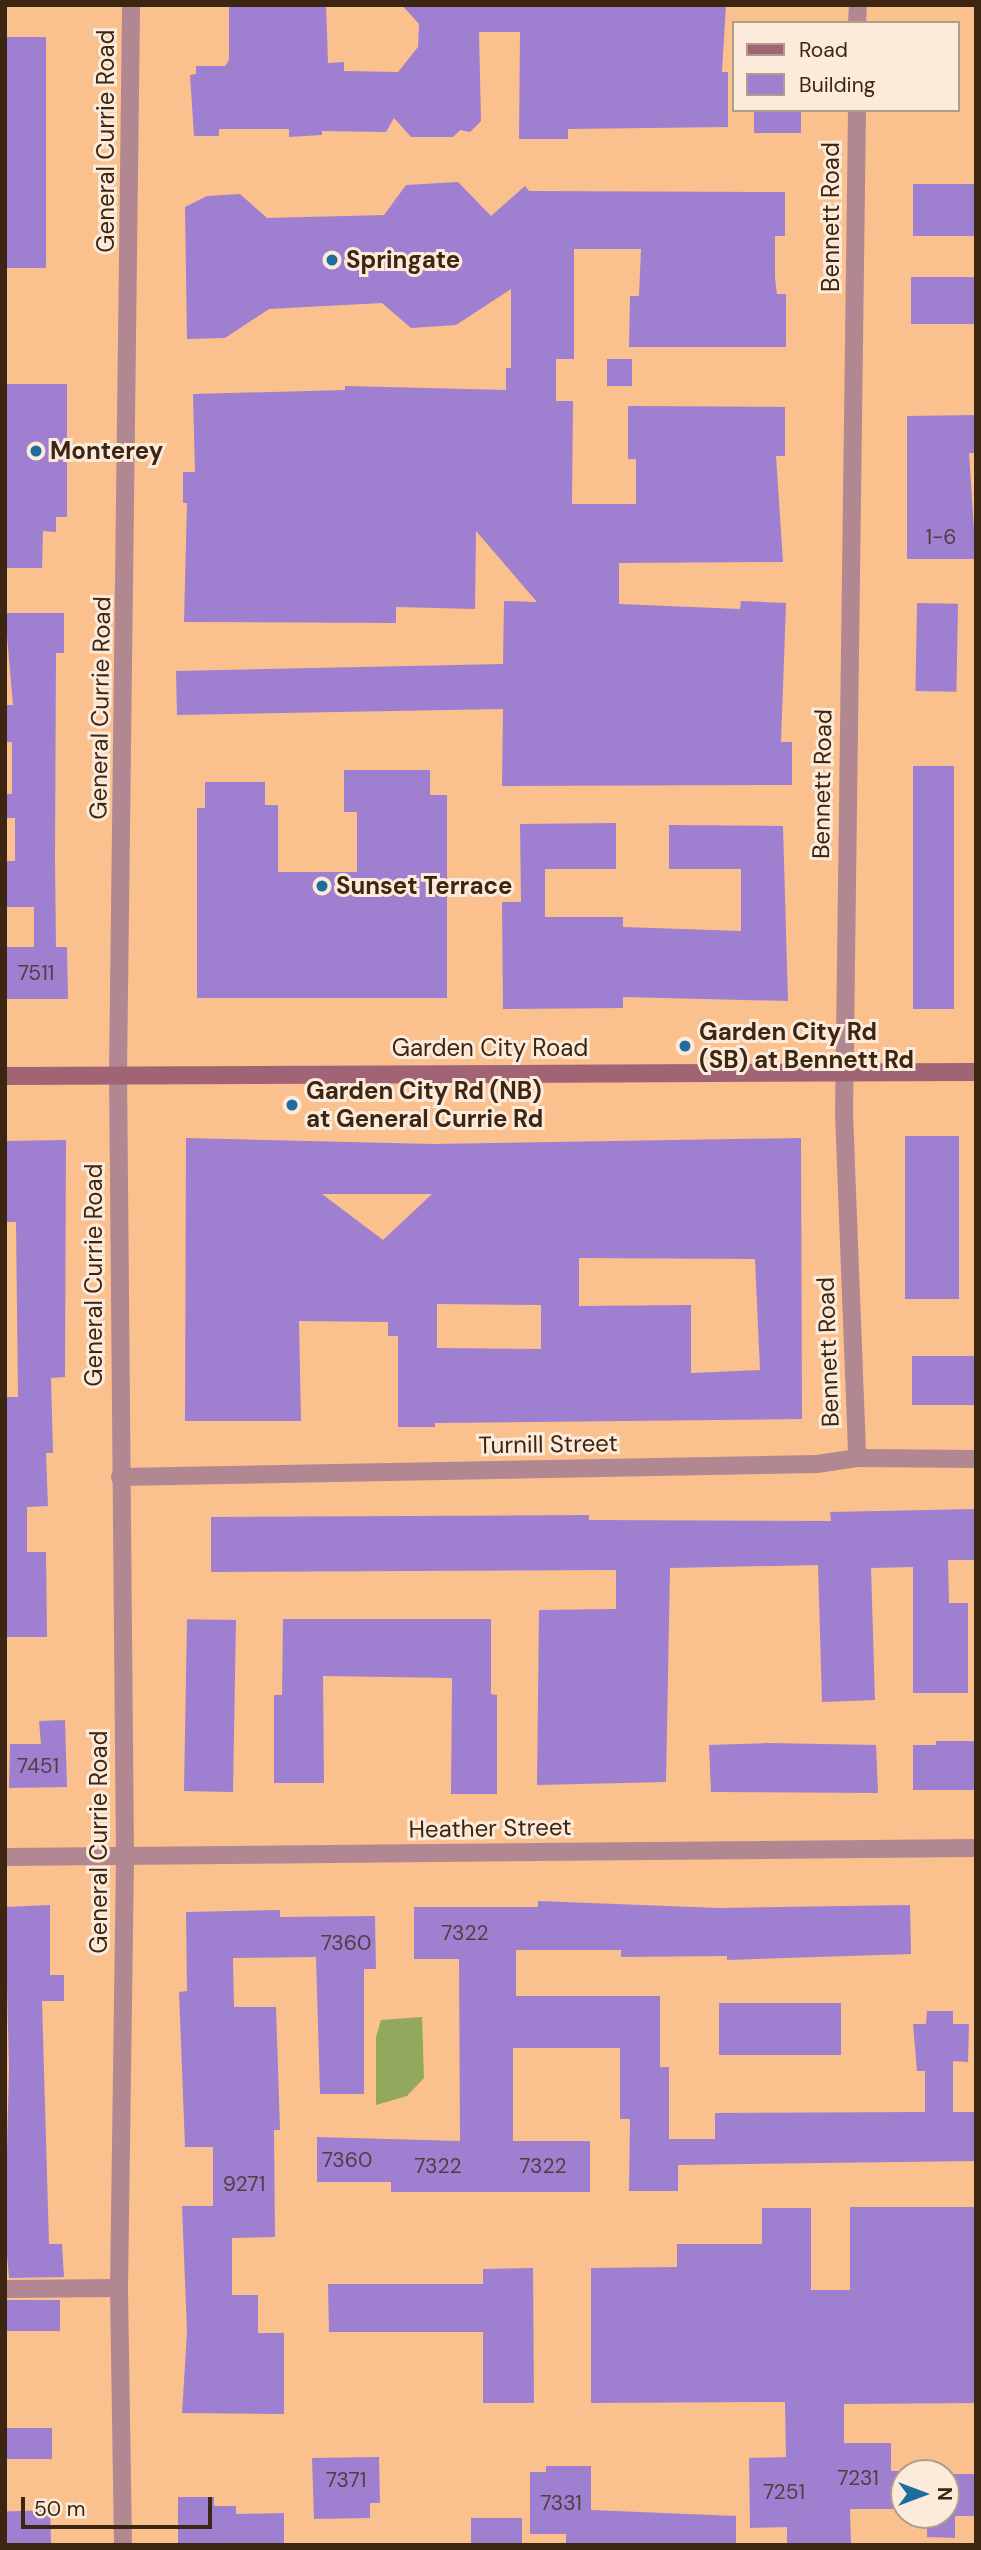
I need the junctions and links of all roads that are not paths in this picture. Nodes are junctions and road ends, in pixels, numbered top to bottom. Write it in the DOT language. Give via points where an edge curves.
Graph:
graph roads {
  1 [pos="131,5"];
  2 [pos="857,112"];
  3 [pos="844,1070"];
  4 [pos="976,1072"];
  5 [pos="118,1074"];
  6 [pos="5,1076"];
  7 [pos="857,1458"];
  8 [pos="976,1459"];
  9 [pos="120,1477"];
  10 [pos="976,1848"];
  11 [pos="5,1857"];
  12 [pos="125,1857"];
  13 [pos="119,2288"];
  14 [pos="5,2289"];
  15 [pos="123,2545"];
  1 -- 5 [label="street, General Currie Road"];
  2 -- 3 [label="street, Bennett Road"];
  3 -- 4 [label="street, Garden City Road"];
  3 -- 5 [label="street, Garden City Road"];
  3 -- 7 [label="street, Bennett Road"];
  5 -- 6 [label="street, Garden City Road"];
  5 -- 9 [label="street, General Currie Road"];
  7 -- 8 [label="street, Turnill Street"];
  7 -- 9 [label="street, Turnill Street" via="817,1464"];
  9 -- 12 [label="street, General Currie Road"];
  10 -- 12 [label="street, Heather Street"];
  11 -- 12 [label="street, Heather Street"];
  12 -- 13 [label="street, General Currie Road"];
  13 -- 14 [label="street"];
  13 -- 15 [label="street, General Currie Road"];
}
